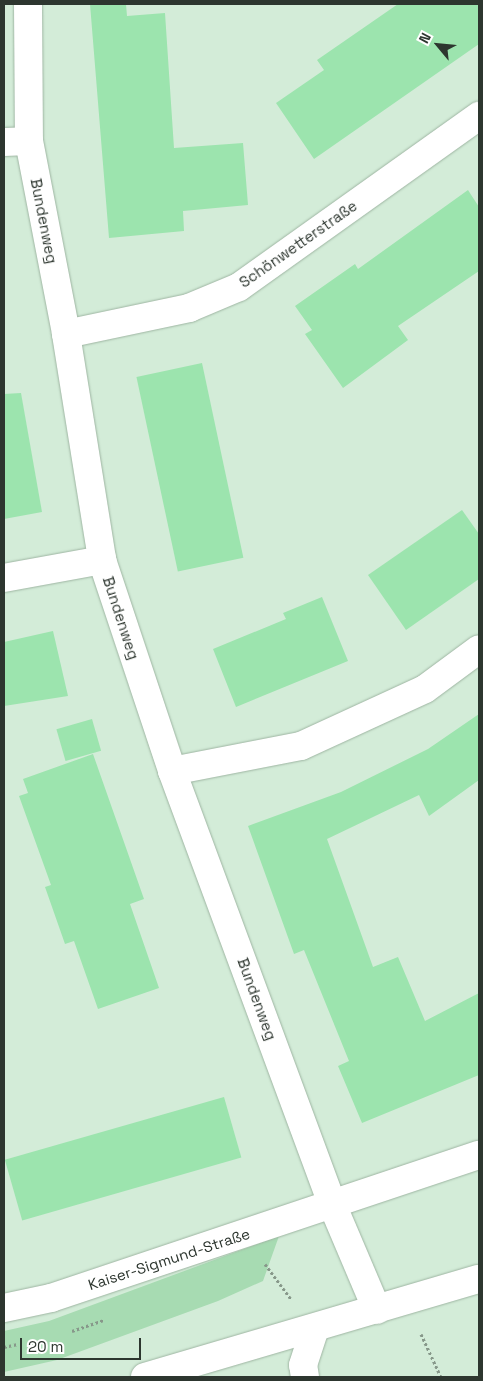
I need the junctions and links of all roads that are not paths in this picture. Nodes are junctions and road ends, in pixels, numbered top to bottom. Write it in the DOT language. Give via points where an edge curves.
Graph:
graph roads {
  1 [pos="28,4"];
  2 [pos="479,116"];
  3 [pos="16,142"];
  4 [pos="66,334"];
  5 [pos="102,560"];
  6 [pos="4,578"];
  7 [pos="479,649"];
  8 [pos="172,771"];
  9 [pos="479,1155"];
  10 [pos="332,1204"];
  11 [pos="479,1279"];
  12 [pos="4,1308"];
  13 [pos="377,1310"];
  14 [pos="315,1329"];
  15 [pos="145,1377"];
  16 [pos="305,1377"];
  1 -- 3 [label="street, Bundenweg"];
  2 -- 4 [label="street, Schönwetterstraße" via="239,287 189,308"];
  3 -- 4 [label="street, Bundenweg"];
  4 -- 5 [label="street, Bundenweg"];
  5 -- 6 [label="street"];
  5 -- 8 [label="street, Bundenweg"];
  7 -- 8 [label="street" via="425,689 301,746"];
  8 -- 10 [label="street, Bundenweg"];
  9 -- 10 [label="street, Kaiser-Sigmund-Straße"];
  10 -- 12 [label="street, Kaiser-Sigmund-Straße" via="52,1298"];
  10 -- 13 [label="street"];
  11 -- 13 [label="street"];
  13 -- 14 [label="street"];
  14 -- 15 [label="street"];
  14 -- 16 [label="street" via="303,1365"];
}
